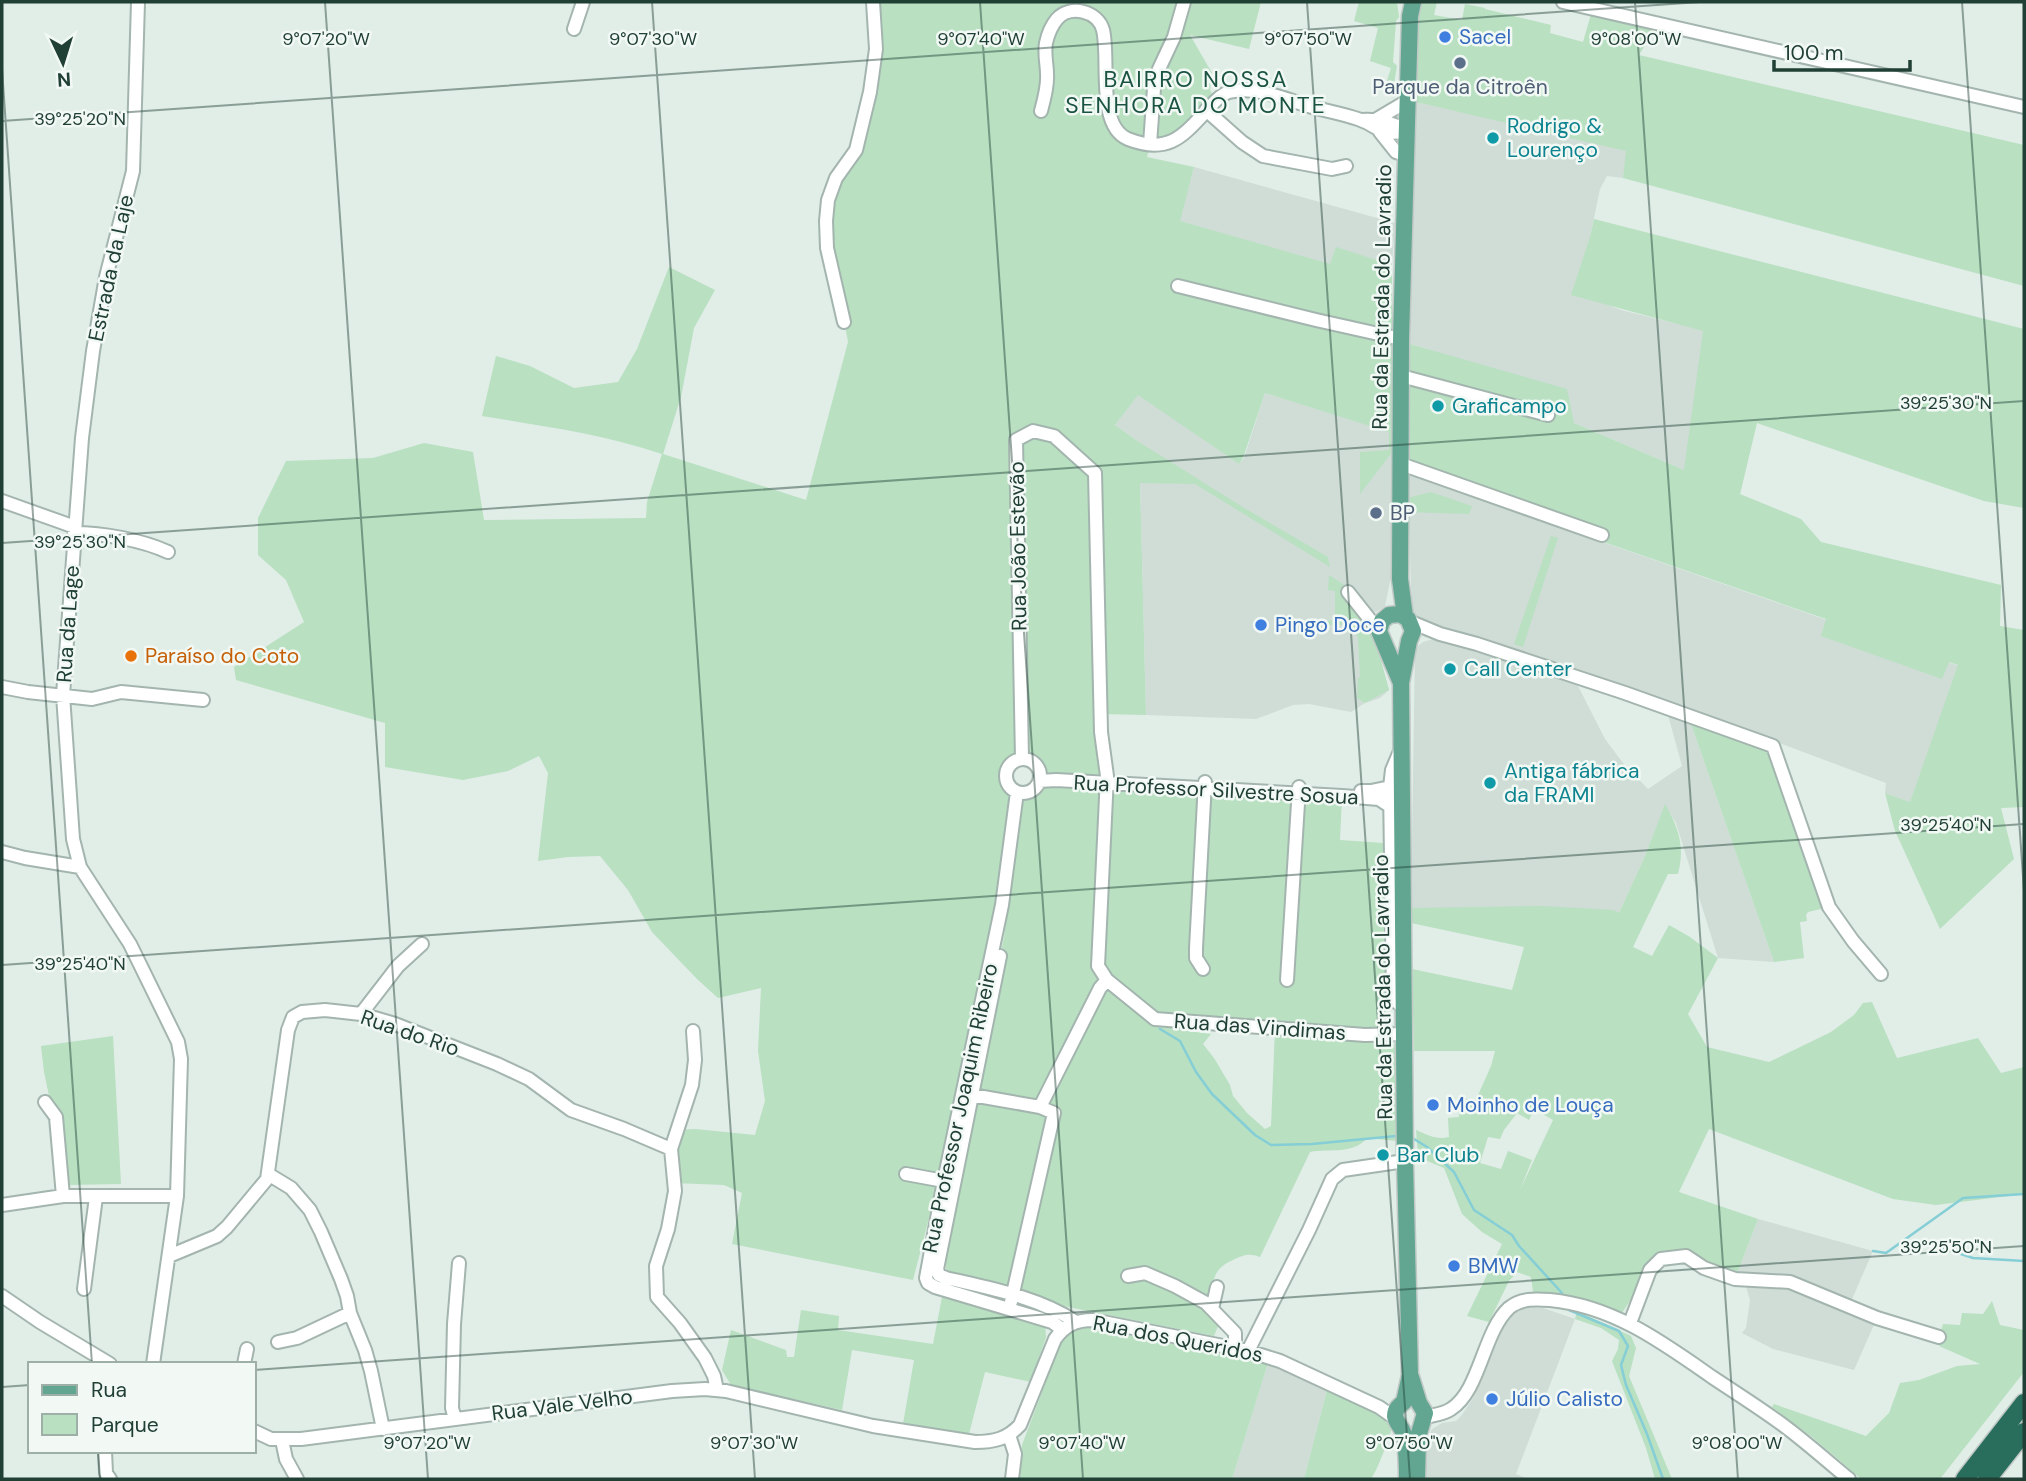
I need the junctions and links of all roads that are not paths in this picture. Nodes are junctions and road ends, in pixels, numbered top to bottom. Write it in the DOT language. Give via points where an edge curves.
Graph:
graph roads {
  1 [pos="138,2"];
  2 [pos="583,2"];
  3 [pos="873,2"];
  4 [pos="1184,2"];
  5 [pos="1563,2"];
  6 [pos="1410,7"];
  7 [pos="574,29"];
  8 [pos="1409,100"];
  9 [pos="2024,107"];
  10 [pos="1206,110"];
  11 [pos="1041,111"];
  12 [pos="1379,125"];
  13 [pos="1407,131"];
  14 [pos="1150,145"];
  15 [pos="1406,155"];
  16 [pos="1346,166"];
  17 [pos="1178,286"];
  18 [pos="845,322"];
  19 [pos="1401,339"];
  20 [pos="1401,376"];
  21 [pos="1548,415"];
  22 [pos="1401,464"];
  23 [pos="2,501"];
  24 [pos="74,530"];
  25 [pos="1602,535"];
  26 [pos="168,552"];
  27 [pos="1348,592"];
  28 [pos="1397,627"];
  29 [pos="1401,683"];
  30 [pos="2,687"];
  31 [pos="63,695"];
  32 [pos="203,700"];
  33 [pos="1402,747"];
  34 [pos="1022,759"];
  35 [pos="1039,777"];
  36 [pos="1107,780"];
  37 [pos="1205,785"];
  38 [pos="1390,787"];
  39 [pos="1298,790"];
  40 [pos="1020,792"];
  41 [pos="1391,807"];
  42 [pos="2,852"];
  43 [pos="80,867"];
  44 [pos="422,944"];
  45 [pos="1203,969"];
  46 [pos="1881,974"];
  47 [pos="1107,980"];
  48 [pos="1287,980"];
  49 [pos="1404,1008"];
  50 [pos="361,1014"];
  51 [pos="693,1031"];
  52 [pos="1404,1034"];
  53 [pos="972,1096"];
  54 [pos="45,1102"];
  55 [pos="1040,1107"];
  56 [pos="671,1149"];
  57 [pos="1405,1161"];
  58 [pos="268,1174"];
  59 [pos="906,1174"];
  60 [pos="944,1181"];
  61 [pos="63,1196"];
  62 [pos="177,1196"];
  63 [pos="96,1197"];
  64 [pos="2,1205"];
  65 [pos="169,1256"];
  66 [pos="459,1264"];
  67 [pos="1128,1276"];
  68 [pos="1217,1287"];
  69 [pos="989,1288"];
  70 [pos="84,1289"];
  71 [pos="1013,1295"];
  72 [pos="2,1296"];
  73 [pos="985,1302"];
  74 [pos="1009,1309"];
  75 [pos="1212,1309"];
  76 [pos="350,1313"];
  77 [pos="1076,1322"];
  78 [pos="1630,1323"];
  79 [pos="1062,1329"];
  80 [pos="1939,1337"];
  81 [pos="278,1342"];
  82 [pos="247,1349"];
  83 [pos="1241,1350"];
  84 [pos="107,1362"];
  85 [pos="153,1362"];
  86 [pos="244,1362"];
  87 [pos="711,1390"];
  88 [pos="2024,1403"];
  89 [pos="1411,1413"];
  90 [pos="454,1419"];
  91 [pos="383,1429"];
  92 [pos="256,1432"];
  93 [pos="2024,1432"];
  94 [pos="1009,1435"];
  95 [pos="282,1440"];
  96 [pos="105,1453"];
  97 [pos="105,1477"];
  98 [pos="297,1479"];
  99 [pos="1012,1479"];
  100 [pos="1407,1479"];
  101 [pos="1417,1479"];
  102 [pos="1849,1479"];
  103 [pos="1965,1479"];
  104 [pos="1987,1479"];
  1 -- 24 [label="street, Estrada da Laje" via="133,171 93,351"];
  2 -- 7 [label="street"];
  3 -- 18 [label="street" via="876,49 870,92 856,150 836,178 826,221 827,248"];
  4 -- 14 [label="street" via="1154,88"];
  5 -- 9 [label="street"];
  6 -- 8 [label="main road, Rua da Estrada do Lavradio"];
  8 -- 12 [label="street"];
  8 -- 13 [label="main road, Rua da Estrada do Lavradio"];
  10 -- 12 [label="street" via="1228,92 1249,91"];
  10 -- 14 [label="street" via="1183,136"];
  10 -- 16 [label="street" via="1263,156 1332,169"];
  11 -- 14 [label="street" via="1050,28 1059,16 1078,10 1098,20 1103,28 1106,92 1118,132"];
  12 -- 13 [label="street" via="1394,134"];
  12 -- 15 [label="street" via="1396,152"];
  13 -- 15 [label="main road, Rua da Estrada do Lavradio"];
  15 -- 19 [label="main road, Rua da Estrada do Lavradio"];
  17 -- 19 [label="street"];
  19 -- 20 [label="main road, Rua da Estrada do Lavradio"];
  20 -- 21 [label="street"];
  20 -- 22 [label="main road, Rua da Estrada do Lavradio"];
  22 -- 25 [label="street"];
  22 -- 28 [label="main road, Rua da Estrada do Lavradio"];
  23 -- 24 [label="street"];
  24 -- 26 [label="street"];
  24 -- 31 [label="street, Rua da Lage"];
  27 -- 28 [label="street" via="1365,614"];
  28 -- 29 [label="main road, Rua da Estrada do Lavradio"];
  28 -- 29 [label="main road, Rua da Estrada do Lavradio"];
  28 -- 46 [label="street" via="1433,631 1477,644 1773,746 1829,907"];
  29 -- 33 [label="main road, Rua da Estrada do Lavradio"];
  30 -- 31 [label="street, Rua da Lage"];
  31 -- 32 [label="street" via="92,699 121,692"];
  31 -- 43 [label="street" via="72,829"];
  33 -- 38 [label="street"];
  33 -- 49 [label="main road, Rua da Estrada do Lavradio"];
  34 -- 35 [label="street" via="1032,762"];
  34 -- 36 [label="street, Rua João Estevão" via="1016,440 1033,430 1054,436 1095,473 1101,732"];
  34 -- 40 [label="street" via="1011,763 1006,772 1007,784"];
  35 -- 36 [label="street, Rua Professor Silvestre Sosua"];
  35 -- 40 [label="street" via="1032,790"];
  36 -- 37 [label="street, Rua Professor Silvestre Sosua"];
  36 -- 47 [label="street" via="1098,966"];
  37 -- 39 [label="street, Rua Professor Silvestre Sosua"];
  37 -- 45 [label="street" via="1196,948"];
  38 -- 39 [label="street, Rua Professor Silvestre Sosua"];
  38 -- 41 [label="street"];
  39 -- 41 [label="street, Rua Professor Silvestre Sosua" via="1379,799"];
  39 -- 48 [label="street"];
  40 -- 53 [label="street, Rua Professor Joaquim Ribeiro" via="1004,937"];
  40 -- 60 [label="street, Rua Professor Joaquim Ribeiro" via="1002,905"];
  41 -- 49 [label="street" via="1393,999"];
  42 -- 43 [label="street"];
  43 -- 62 [label="street" via="130,944 178,1042"];
  44 -- 50 [label="street"];
  47 -- 52 [label="street, Rua das Vindimas" via="1155,1019"];
  47 -- 55 [label="street"];
  49 -- 52 [label="main road, Rua da Estrada do Lavradio"];
  50 -- 56 [label="street, Rua do Rio" via="497,1064 529,1079 571,1111"];
  50 -- 58 [label="street, Rua do Rio" via="325,1010 293,1017"];
  51 -- 56 [label="street" via="692,1085"];
  52 -- 57 [label="main road, Rua da Estrada do Lavradio"];
  53 -- 55 [label="street"];
  53 -- 69 [label="street, Rua Professor Joaquim Ribeiro" via="937,1269 946,1278"];
  54 -- 61 [label="street" via="56,1118"];
  55 -- 71 [label="street" via="1054,1113"];
  56 -- 87 [label="street" via="675,1191 656,1266 657,1297 711,1370"];
  57 -- 83 [label="street" via="1343,1170 1332,1179 1310,1230"];
  57 -- 89 [label="main road, Rua da Estrada do Lavradio"];
  58 -- 65 [label="street, Rua do Rio" via="217,1236"];
  58 -- 76 [label="street" via="291,1188 310,1210 341,1279"];
  59 -- 60 [label="street"];
  60 -- 73 [label="street, Rua Professor Joaquim Ribeiro" via="926,1278 934,1287"];
  61 -- 63 [label="street"];
  61 -- 64 [label="street"];
  62 -- 63 [label="street"];
  62 -- 65 [label="street"];
  63 -- 70 [label="street"];
  65 -- 85 [label="street"];
  66 -- 90 [label="street"];
  67 -- 75 [label="street" via="1145,1273"];
  68 -- 75 [label="street"];
  69 -- 71 [label="street, Rua Professor Joaquim Ribeiro"];
  69 -- 73 [label="street"];
  71 -- 74 [label="street"];
  71 -- 77 [label="street, Rua Professor Joaquim Ribeiro" via="1060,1311"];
  72 -- 84 [label="street"];
  73 -- 74 [label="street, Rua Professor Joaquim Ribeiro"];
  74 -- 79 [label="street, Rua Professor Joaquim Ribeiro"];
  75 -- 83 [label="street" via="1235,1333"];
  76 -- 81 [label="street" via="298,1338"];
  76 -- 91 [label="street" via="371,1371"];
  77 -- 79 [label="street, Rua dos Queridos"];
  77 -- 83 [label="street, Rua dos Queridos" via="1093,1320"];
  78 -- 80 [label="street" via="1650,1270 1661,1259 1686,1256 1735,1279 1790,1282 1877,1318"];
  78 -- 89 [label="street, Rua dos Queridos" via="1569,1303 1531,1300 1516,1304 1496,1327 1457,1404 1446,1411"];
  78 -- 102 [label="street" via="1784,1426"];
  79 -- 94 [label="street, Rua dos Queridos" via="1026,1414"];
  82 -- 86 [label="street"];
  83 -- 89 [label="street, Rua dos Queridos" via="1280,1361 1379,1407"];
  87 -- 90 [label="street, Rua Vale Velho"];
  87 -- 94 [label="street" via="873,1426 975,1442"];
  88 -- 103 [label="highway"];
  89 -- 100 [label="main road, Rua da Estrada do Lavradio"];
  89 -- 101 [label="main road, Rua da Estrada do Lavradio"];
  90 -- 91 [label="street, Rua Vale Velho"];
  91 -- 95 [label="street, Rua Vale Velho"];
  92 -- 95 [label="street, Rua Vale Velho"];
  93 -- 104 [label="highway"];
  94 -- 99 [label="street" via="1015,1454"];
  95 -- 98 [label="street"];
  96 -- 97 [label="street"];
}
